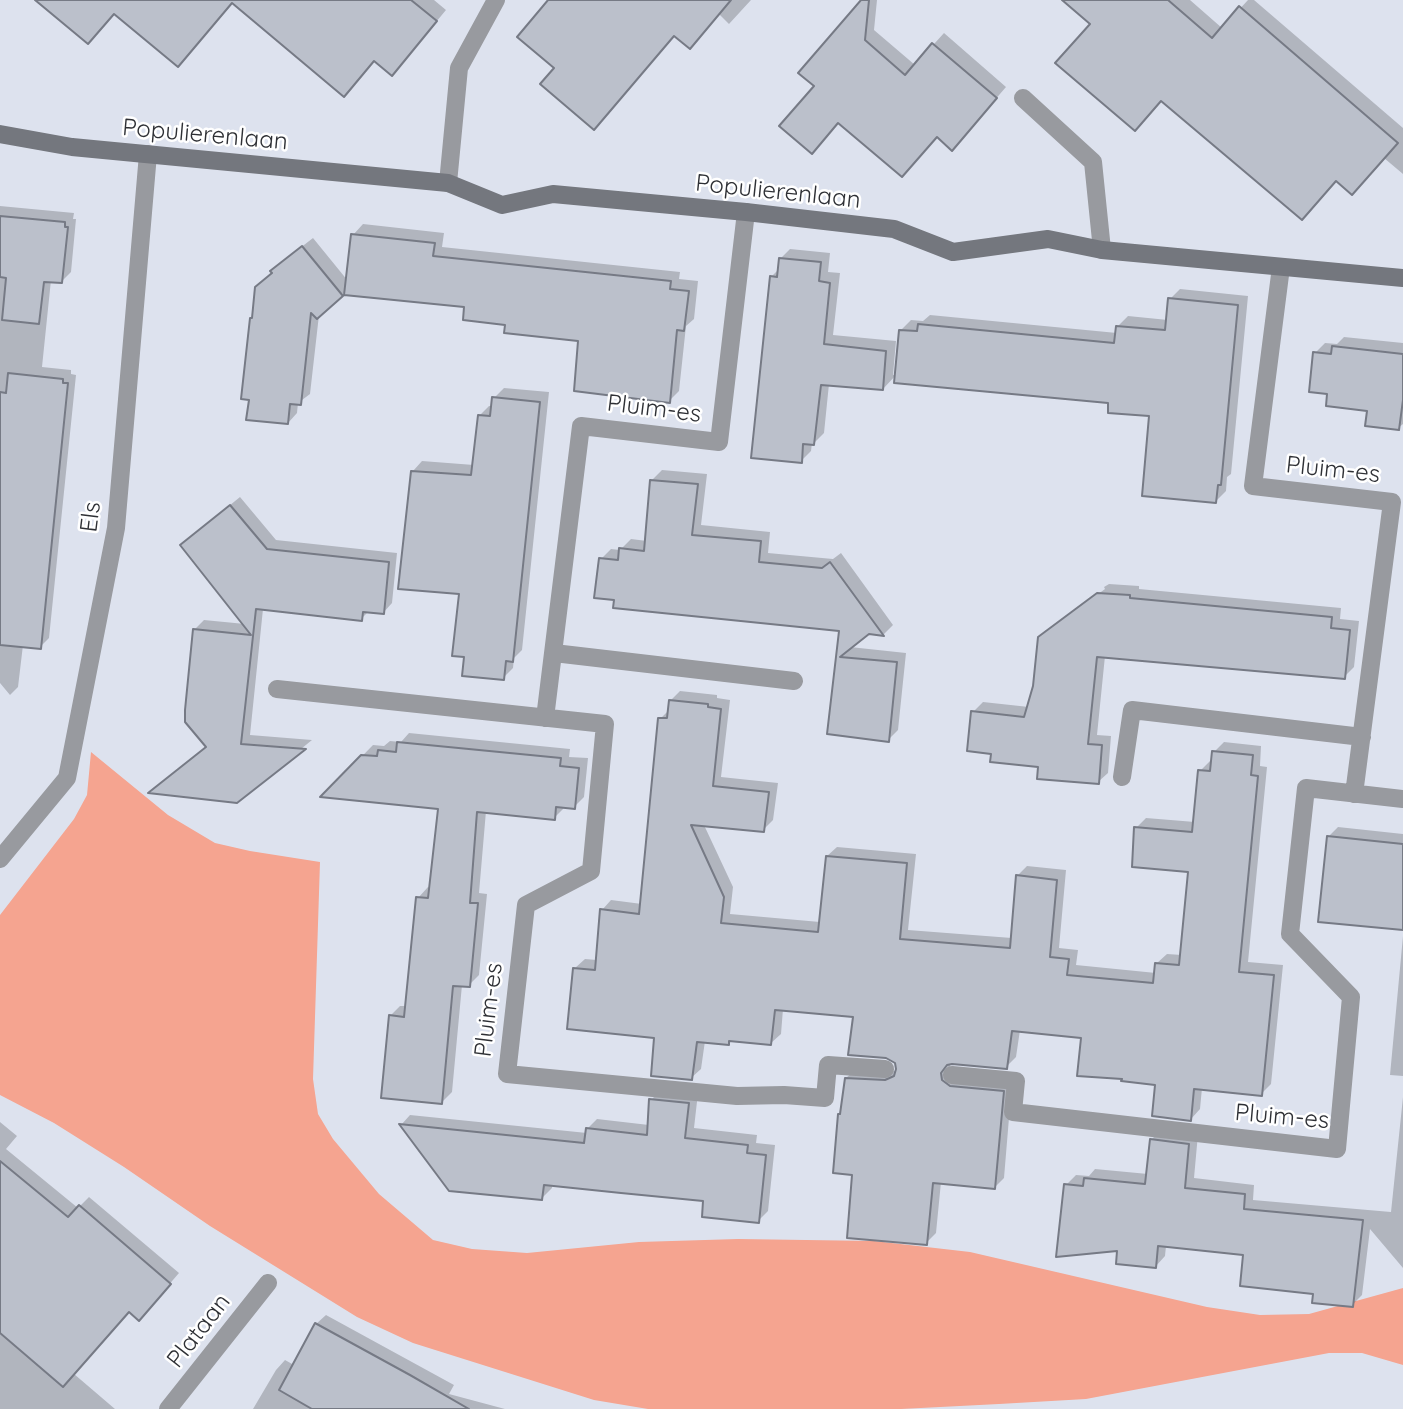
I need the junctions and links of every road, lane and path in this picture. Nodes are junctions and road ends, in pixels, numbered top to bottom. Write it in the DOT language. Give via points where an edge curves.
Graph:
graph roads {
  1 [pos="496,0"];
  2 [pos="1023,98"];
  3 [pos="0,134"];
  4 [pos="148,154"];
  5 [pos="448,183"];
  6 [pos="746,212"];
  7 [pos="1102,250"];
  8 [pos="1281,267"];
  9 [pos="1403,278"];
  10 [pos="554,653"];
  11 [pos="794,681"];
  12 [pos="277,689"];
  13 [pos="545,718"];
  14 [pos="1362,737"];
  15 [pos="1122,776"];
  16 [pos="1354,794"];
  17 [pos="1403,799"];
  18 [pos="0,859"];
  19 [pos="886,1069"];
  20 [pos="952,1075"];
  21 [pos="268,1283"];
  22 [pos="169,1409"];
  1 -- 5 [label="street" via="459,68"];
  2 -- 7 [label="street" via="1093,162"];
  3 -- 4 [label="street, Populierenlaan"];
  4 -- 5 [label="street, Populierenlaan"];
  4 -- 18 [label="street, Els" via="116,528 67,778"];
  5 -- 6 [label="street, Populierenlaan" via="502,205 553,194"];
  6 -- 7 [label="street, Populierenlaan" via="894,229 953,252 1048,239"];
  6 -- 10 [label="street, Pluim-es" via="719,442 581,426"];
  7 -- 8 [label="street, Populierenlaan"];
  8 -- 9 [label="street, Populierenlaan"];
  8 -- 14 [label="street, Pluim-es" via="1253,486 1392,502"];
  10 -- 11 [label="street"];
  10 -- 13 [label="street, Pluim-es"];
  12 -- 13 [label="street, Pluim-es"];
  13 -- 19 [label="street, Pluim-es" via="605,724 591,871 526,905 507,1074 737,1096 825,1098 828,1065"];
  14 -- 15 [label="street" via="1132,710"];
  14 -- 16 [label="street, Pluim-es"];
  16 -- 17 [label="street, Pluim-es"];
  16 -- 20 [label="street, Pluim-es" via="1306,788 1290,934 1351,997 1338,1149 1013,1112 1016,1081"];
  21 -- 22 [label="street, Plataan"];
}
